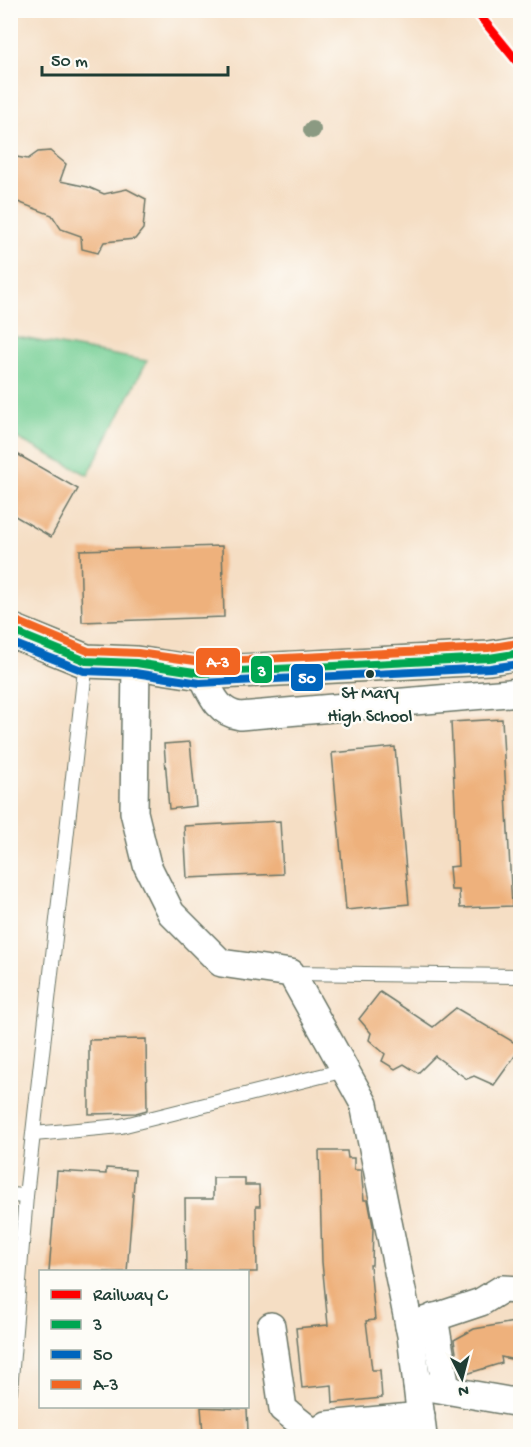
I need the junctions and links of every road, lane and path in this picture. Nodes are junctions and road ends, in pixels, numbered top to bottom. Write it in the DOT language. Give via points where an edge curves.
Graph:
graph roads {
  1 [pos="10,630"];
  2 [pos="520,653"];
  3 [pos="86,661"];
  4 [pos="136,663"];
  5 [pos="201,673"];
  6 [pos="520,692"];
  7 [pos="291,973"];
  8 [pos="520,976"];
  9 [pos="345,1070"];
  10 [pos="34,1134"];
  11 [pos="10,1195"];
  12 [pos="26,1196"];
  13 [pos="520,1290"];
  14 [pos="434,1317"];
  15 [pos="271,1326"];
  16 [pos="409,1326"];
  17 [pos="417,1385"];
  18 [pos="446,1389"];
  19 [pos="10,1391"];
  20 [pos="520,1403"];
  21 [pos="422,1426"];
  22 [pos="315,1436"];
  1 -- 3 [label="main road"];
  2 -- 5 [label="main road" via="489,658"];
  3 -- 4 [label="main road"];
  3 -- 10 [label="lane"];
  4 -- 5 [label="main road"];
  4 -- 7 [label="street" via="134,812 147,865 171,913 221,963"];
  5 -- 6 [label="street" via="219,708 240,716"];
  7 -- 8 [label="lane"];
  7 -- 9 [label="street"];
  9 -- 10 [label="lane" via="121,1126"];
  9 -- 16 [label="street" via="364,1104"];
  10 -- 12 [label="lane"];
  11 -- 12 [label="lane"];
  12 -- 19 [label="lane"];
  13 -- 14 [label="street" via="502,1289 481,1302"];
  14 -- 16 [label="street"];
  14 -- 18 [label="street"];
  15 -- 22 [label="street" via="283,1409"];
  16 -- 17 [label="street"];
  17 -- 18 [label="street"];
  17 -- 21 [label="street"];
  18 -- 20 [label="street"];
  21 -- 22 [label="street" via="327,1425"];
}
